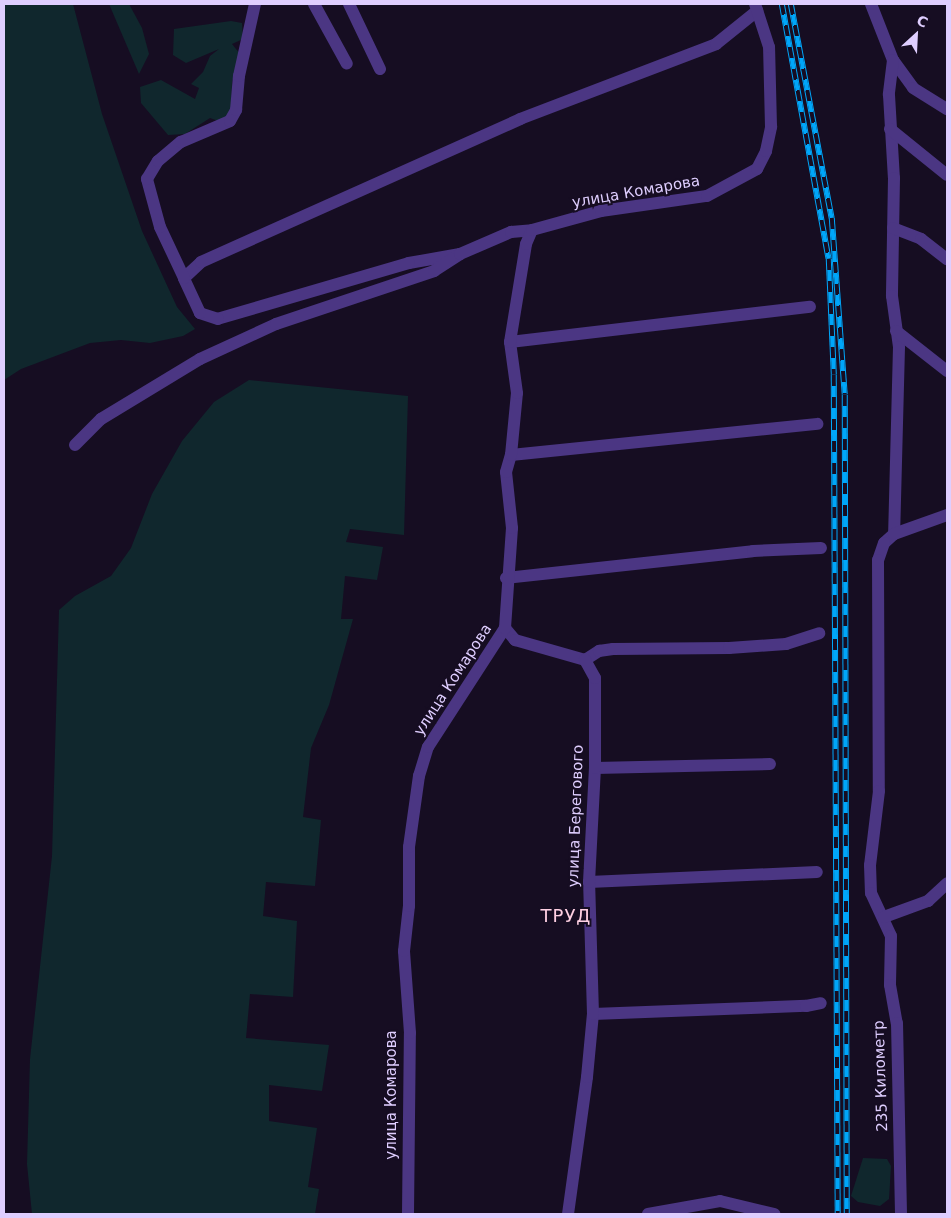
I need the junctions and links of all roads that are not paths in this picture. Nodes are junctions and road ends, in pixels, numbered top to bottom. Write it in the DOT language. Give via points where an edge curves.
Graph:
graph roads {
  1 [pos="255,4"];
  2 [pos="314,4"];
  3 [pos="349,4"];
  4 [pos="871,4"];
  5 [pos="756,7"];
  6 [pos="893,60"];
  7 [pos="347,64"];
  8 [pos="380,69"];
  9 [pos="947,109"];
  10 [pos="890,129"];
  11 [pos="947,175"];
  12 [pos="893,228"];
  13 [pos="532,230"];
  14 [pos="460,254"];
  15 [pos="947,260"];
  16 [pos="184,278"];
  17 [pos="810,307"];
  18 [pos="896,330"];
  19 [pos="510,342"];
  20 [pos="947,372"];
  21 [pos="817,424"];
  22 [pos="75,445"];
  23 [pos="511,456"];
  24 [pos="947,515"];
  25 [pos="894,534"];
  26 [pos="820,548"];
  27 [pos="506,578"];
  28 [pos="505,628"];
  29 [pos="819,633"];
  30 [pos="585,660"];
  31 [pos="770,764"];
  32 [pos="596,768"];
  33 [pos="817,872"];
  34 [pos="588,882"];
  35 [pos="947,883"];
  36 [pos="884,917"];
  37 [pos="821,1003"];
  38 [pos="592,1014"];
  39 [pos="408,1214"];
  40 [pos="568,1214"];
  41 [pos="648,1214"];
  42 [pos="774,1214"];
  43 [pos="901,1214"];
  1 -- 16 [label="street" via="239,76 236,110 230,121 181,142 158,161 147,179 160,227"];
  2 -- 7 [label="street"];
  3 -- 8 [label="street"];
  4 -- 6 [label="street"];
  5 -- 13 [label="street, улица Комарова" via="770,47 771,127 766,150 756,169 707,196 602,211"];
  5 -- 16 [label="street" via="716,44 520,119 201,262"];
  6 -- 9 [label="street" via="913,88"];
  6 -- 10 [label="street"];
  10 -- 11 [label="street"];
  10 -- 12 [label="street" via="894,178"];
  12 -- 15 [label="street" via="921,239"];
  12 -- 18 [label="street" via="892,296"];
  13 -- 14 [label="street" via="511,232"];
  13 -- 19 [label="street, улица Комарова" via="522,257"];
  14 -- 16 [label="street" via="409,263 218,319 200,313"];
  14 -- 22 [label="street" via="434,271 276,324 200,359 101,419"];
  17 -- 19 [label="street"];
  18 -- 20 [label="street"];
  18 -- 25 [label="street"];
  19 -- 23 [label="street, улица Комарова" via="517,393"];
  21 -- 23 [label="street"];
  23 -- 27 [label="street, улица Комарова" via="506,472 512,528"];
  24 -- 25 [label="street"];
  25 -- 36 [label="street" via="884,544 878,560 879,791 870,865 871,893"];
  26 -- 27 [label="street" via="753,551"];
  27 -- 28 [label="street, улица Комарова"];
  28 -- 30 [label="street" via="515,640"];
  28 -- 39 [label="street, улица Комарова" via="439,728 419,776 409,847 409,906 404,951 410,1033"];
  29 -- 30 [label="street" via="786,644 613,649 599,651"];
  30 -- 32 [label="street, улица Берегового" via="595,678"];
  31 -- 32 [label="street"];
  32 -- 34 [label="street, улица Берегового"];
  33 -- 34 [label="street"];
  34 -- 38 [label="street, улица Берегового"];
  35 -- 36 [label="street" via="928,900"];
  36 -- 43 [label="street, 235 Километр" via="891,936 890,985 897,1023"];
  37 -- 38 [label="street"];
  38 -- 40 [label="street, улица Берегового" via="588,1076"];
  41 -- 42 [label="street" via="720,1201"];
}
